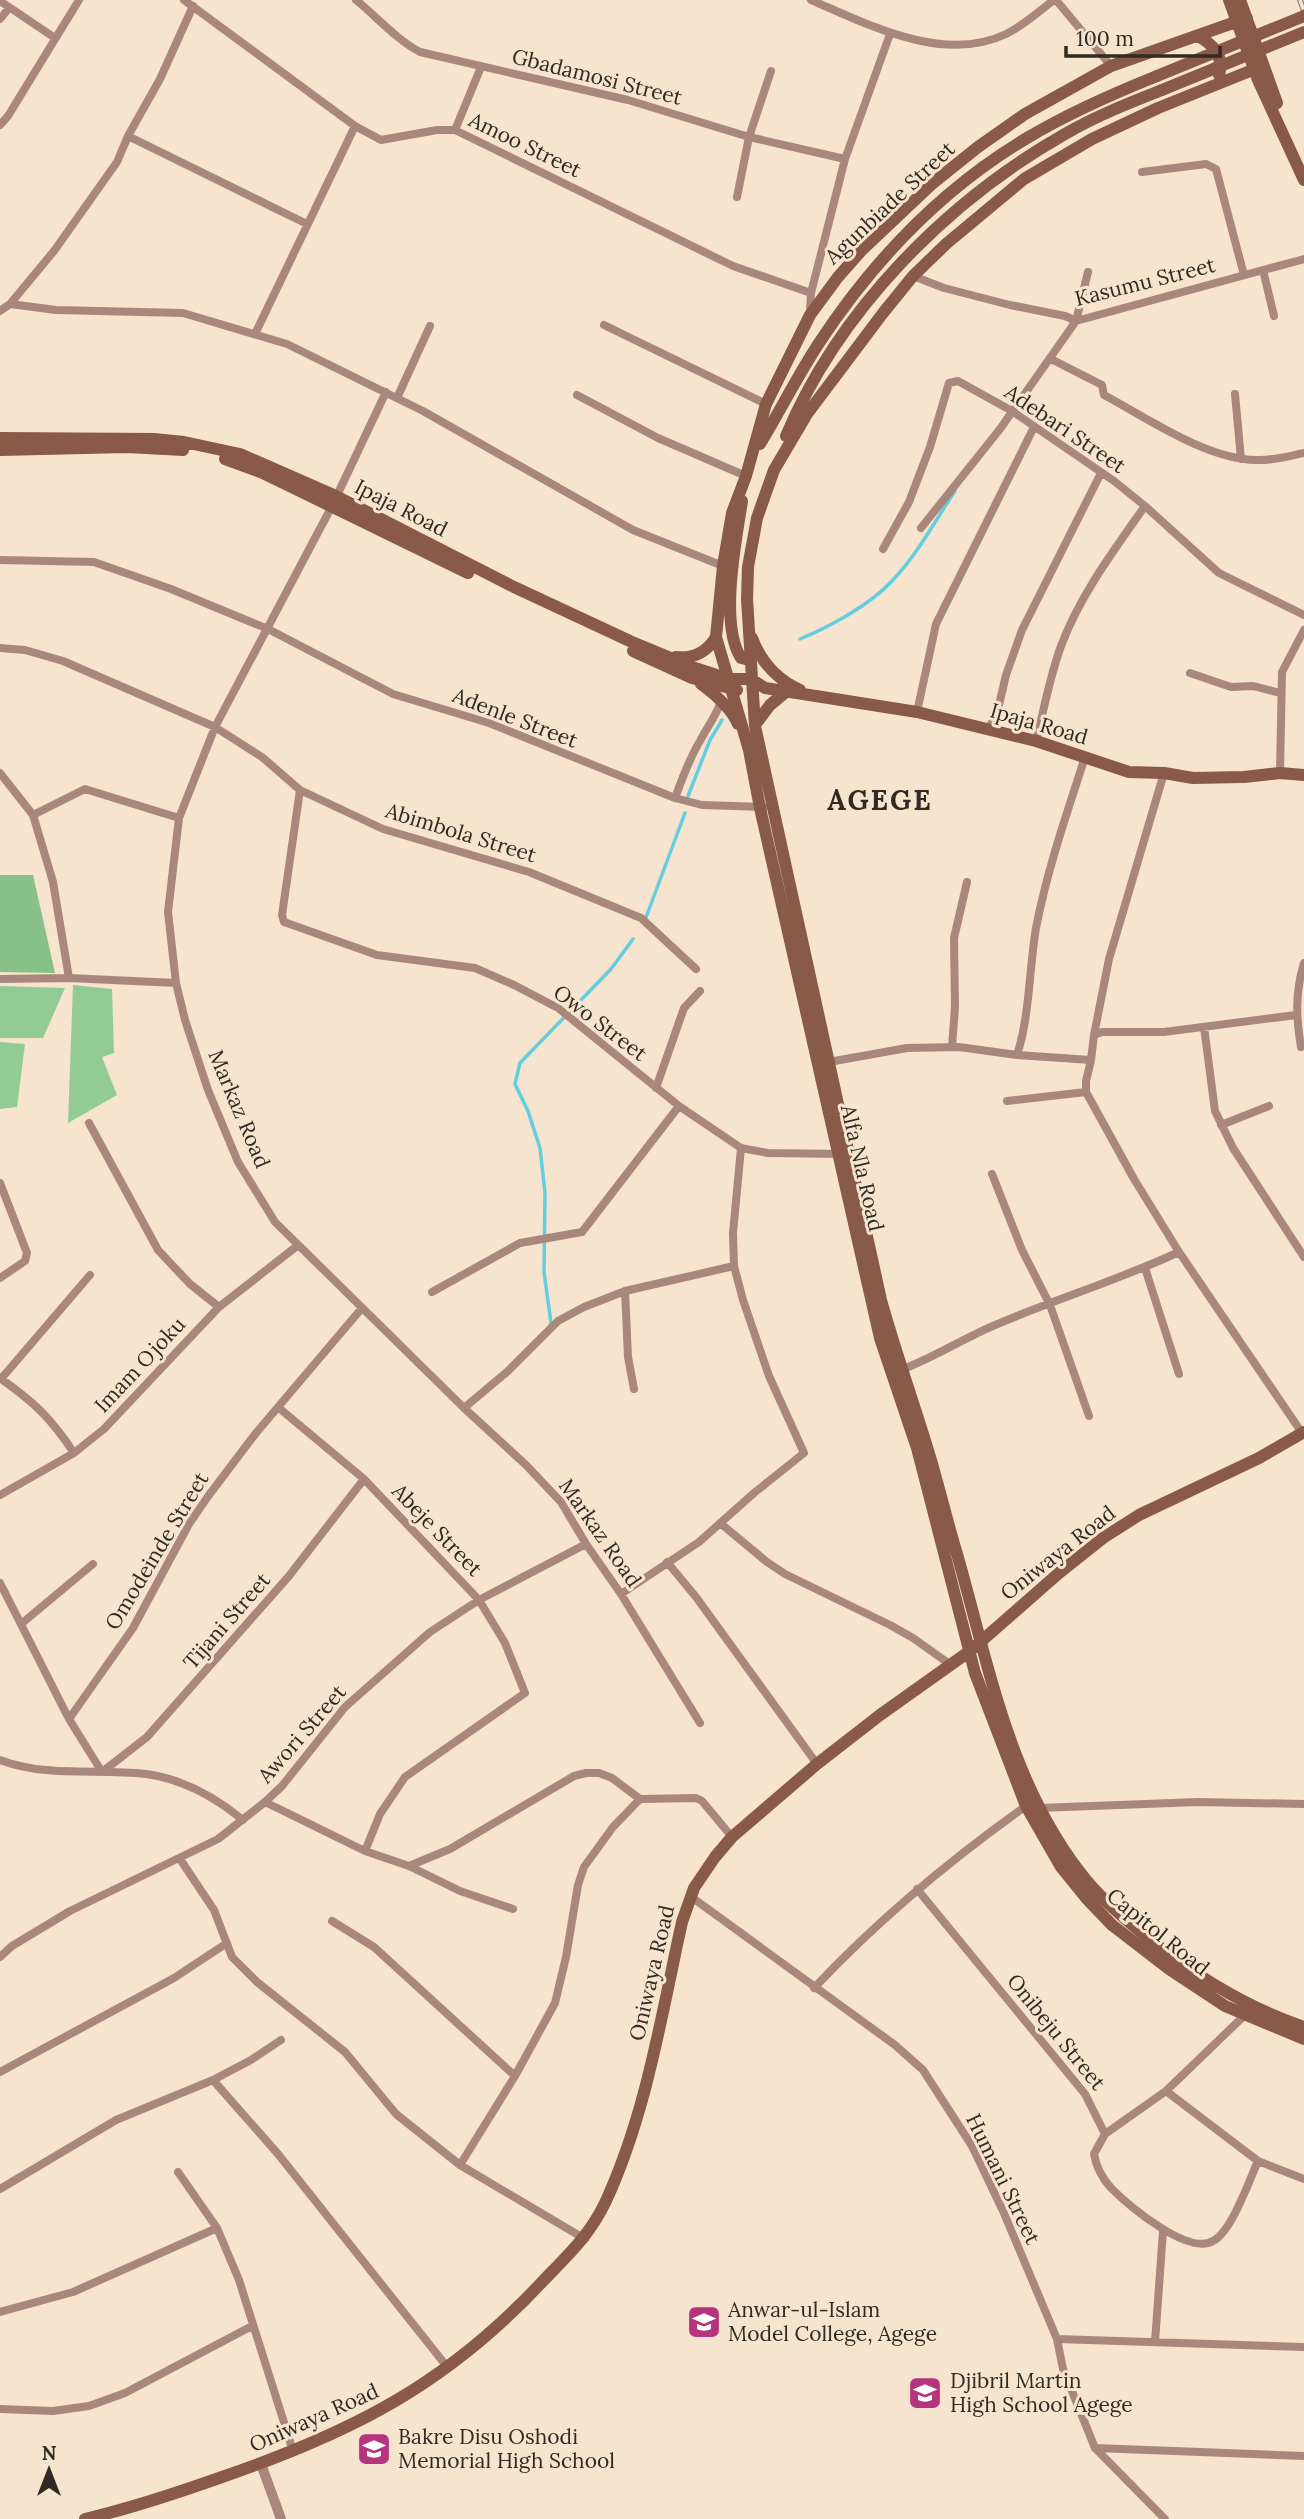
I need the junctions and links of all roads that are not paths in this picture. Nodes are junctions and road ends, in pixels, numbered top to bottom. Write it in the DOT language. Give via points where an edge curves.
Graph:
graph roads {
  1 [pos="79,0"];
  2 [pos="357,0"];
  3 [pos="811,0"];
  4 [pos="1055,0"];
  5 [pos="1229,0"];
  6 [pos="1240,0"];
  7 [pos="0,1"];
  8 [pos="188,2"];
  9 [pos="9,8"];
  10 [pos="1304,16"];
  11 [pos="0,19"];
  12 [pos="1242,19"];
  13 [pos="1304,32"];
  14 [pos="890,34"];
  15 [pos="1198,36"];
  16 [pos="55,38"];
  17 [pos="1111,66"];
  18 [pos="481,67"];
  19 [pos="1255,69"];
  20 [pos="771,71"];
  21 [pos="1215,85"];
  22 [pos="0,125"];
  23 [pos="355,125"];
  24 [pos="455,130"];
  25 [pos="128,136"];
  26 [pos="749,137"];
  27 [pos="1292,150"];
  28 [pos="845,159"];
  29 [pos="1142,172"];
  30 [pos="1304,180"];
  31 [pos="737,197"];
  32 [pos="307,224"];
  33 [pos="1304,259"];
  34 [pos="1263,270"];
  35 [pos="1088,272"];
  36 [pos="1244,275"];
  37 [pos="913,276"];
  38 [pos="811,293"];
  39 [pos="10,304"];
  40 [pos="0,311"];
  41 [pos="810,315"];
  42 [pos="1274,316"];
  43 [pos="1076,321"];
  44 [pos="604,325"];
  45 [pos="430,326"];
  46 [pos="255,334"];
  47 [pos="1051,359"];
  48 [pos="386,391"];
  49 [pos="1235,394"];
  50 [pos="577,395"];
  51 [pos="397,398"];
  52 [pos="766,404"];
  53 [pos="1012,411"];
  54 [pos="1034,427"];
  55 [pos="0,438"];
  56 [pos="183,446"];
  57 [pos="0,450"];
  58 [pos="1304,453"];
  59 [pos="750,459"];
  60 [pos="1241,459"];
  61 [pos="775,470"];
  62 [pos="1101,473"];
  63 [pos="746,476"];
  64 [pos="334,501"];
  65 [pos="1145,506"];
  66 [pos="921,528"];
  67 [pos="883,549"];
  68 [pos="0,560"];
  69 [pos="723,566"];
  70 [pos="1304,615"];
  71 [pos="268,629"];
  72 [pos="748,629"];
  73 [pos="1304,630"];
  74 [pos="716,637"];
  75 [pos="0,648"];
  76 [pos="657,652"];
  77 [pos="750,660"];
  78 [pos="1190,673"];
  79 [pos="692,678"];
  80 [pos="731,684"];
  81 [pos="756,686"];
  82 [pos="787,691"];
  83 [pos="1280,692"];
  84 [pos="813,696"];
  85 [pos="721,701"];
  86 [pos="917,712"];
  87 [pos="755,726"];
  88 [pos="215,727"];
  89 [pos="989,729"];
  90 [pos="1036,741"];
  91 [pos="749,750"];
  92 [pos="1085,757"];
  93 [pos="0,773"];
  94 [pos="1164,773"];
  95 [pos="1280,773"];
  96 [pos="1304,775"];
  97 [pos="300,790"];
  98 [pos="675,798"];
  99 [pos="765,806"];
  100 [pos="33,816"];
  101 [pos="179,818"];
  102 [pos="967,882"];
  103 [pos="1304,963"];
  104 [pos="696,969"];
  105 [pos="69,978"];
  106 [pos="0,979"];
  107 [pos="176,983"];
  108 [pos="700,991"];
  109 [pos="1296,1015"];
  110 [pos="1204,1027"];
  111 [pos="1094,1035"];
  112 [pos="951,1047"];
  113 [pos="1301,1047"];
  114 [pos="1017,1055"];
  115 [pos="1091,1060"];
  116 [pos="829,1062"];
  117 [pos="656,1088"];
  118 [pos="1086,1092"];
  119 [pos="1007,1101"];
  120 [pos="679,1106"];
  121 [pos="1269,1106"];
  122 [pos="89,1123"];
  123 [pos="1221,1125"];
  124 [pos="741,1148"];
  125 [pos="844,1154"];
  126 [pos="992,1174"];
  127 [pos="0,1183"];
  128 [pos="297,1246"];
  129 [pos="1179,1252"];
  130 [pos="1304,1257"];
  131 [pos="734,1266"];
  132 [pos="1145,1268"];
  133 [pos="90,1275"];
  134 [pos="0,1278"];
  135 [pos="625,1291"];
  136 [pos="432,1292"];
  137 [pos="1050,1305"];
  138 [pos="219,1307"];
  139 [pos="362,1308"];
  140 [pos="896,1371"];
  141 [pos="1180,1374"];
  142 [pos="0,1379"];
  143 [pos="634,1389"];
  144 [pos="279,1408"];
  145 [pos="464,1408"];
  146 [pos="1089,1416"];
  147 [pos="1303,1432"];
  148 [pos="74,1453"];
  149 [pos="364,1479"];
  150 [pos="0,1495"];
  151 [pos="720,1523"];
  152 [pos="586,1544"];
  153 [pos="667,1562"];
  154 [pos="93,1564"];
  155 [pos="0,1583"];
  156 [pos="621,1594"];
  157 [pos="479,1600"];
  158 [pos="21,1625"];
  159 [pos="975,1647"];
  160 [pos="951,1665"];
  161 [pos="69,1719"];
  162 [pos="700,1723"];
  163 [pos="0,1760"];
  164 [pos="817,1764"];
  165 [pos="102,1772"];
  166 [pos="640,1799"];
  167 [pos="265,1802"];
  168 [pos="1304,1804"];
  169 [pos="1026,1806"];
  170 [pos="1040,1808"];
  171 [pos="243,1821"];
  172 [pos="732,1837"];
  173 [pos="365,1851"];
  174 [pos="180,1859"];
  175 [pos="409,1866"];
  176 [pos="917,1889"];
  177 [pos="691,1896"];
  178 [pos="513,1909"];
  179 [pos="332,1921"];
  180 [pos="227,1943"];
  181 [pos="0,1957"];
  182 [pos="814,1988"];
  183 [pos="1248,2011"];
  184 [pos="1304,2027"];
  185 [pos="1304,2039"];
  186 [pos="281,2040"];
  187 [pos="0,2072"];
  188 [pos="515,2076"];
  189 [pos="213,2080"];
  190 [pos="1166,2091"];
  191 [pos="1105,2134"];
  192 [pos="1258,2161"];
  193 [pos="460,2165"];
  194 [pos="178,2172"];
  195 [pos="1304,2179"];
  196 [pos="0,2189"];
  197 [pos="217,2228"];
  198 [pos="1163,2231"];
  199 [pos="585,2239"];
  200 [pos="0,2312"];
  201 [pos="252,2326"];
  202 [pos="1057,2340"];
  203 [pos="1154,2342"];
  204 [pos="1304,2347"];
  205 [pos="448,2368"];
  206 [pos="0,2409"];
  207 [pos="1095,2448"];
  208 [pos="293,2451"];
  209 [pos="1304,2456"];
  210 [pos="261,2464"];
  211 [pos="85,2519"];
  212 [pos="281,2519"];
  213 [pos="1165,2519"];
  1 -- 16 [label="street"];
  2 -- 18 [label="street, Gbadamosi Street" via="404,44"];
  3 -- 14 [label="street"];
  4 -- 14 [label="street" via="1007,34 978,44 947,45"];
  4 -- 17 [label="street"];
  5 -- 12 [label="main road"];
  6 -- 12 [label="main road"];
  7 -- 9 [label="street"];
  8 -- 23 [label="street, Amoo Street"];
  8 -- 25 [label="street" via="160,79"];
  9 -- 11 [label="street"];
  9 -- 16 [label="street"];
  10 -- 59 [label="main road, bridge" via="1097,100 1025,139 960,185 917,223 871,274 821,340"];
  12 -- 15 [label="main road, Agunbiade Street"];
  12 -- 19 [label="main road"];
  12 -- 27 [label="main road" via="1292,140"];
  13 -- 61 [label="main road, bridge" via="1107,112 1034,152 972,196 923,240 878,290 827,359 792,421"];
  14 -- 28 [label="street"];
  15 -- 17 [label="main road, Agunbiade Street"];
  15 -- 21 [label="main road" via="1210,43 1222,62"];
  16 -- 22 [label="street"];
  17 -- 41 [label="main road, Agunbiade Street" via="1026,114 933,183 861,251"];
  18 -- 24 [label="street"];
  18 -- 26 [label="street, Gbadamosi Street" via="628,100"];
  19 -- 21 [label="main road"];
  19 -- 27 [label="main road"];
  20 -- 26 [label="street"];
  21 -- 37 [label="main road" via="1117,126 1024,180"];
  23 -- 24 [label="street, Amoo Street" via="382,140"];
  23 -- 32 [label="street"];
  24 -- 38 [label="street, Amoo Street" via="733,266"];
  25 -- 32 [label="street"];
  25 -- 39 [label="street" via="117,162"];
  26 -- 28 [label="street, Gbadamosi Street"];
  26 -- 31 [label="street"];
  27 -- 30 [label="main road"];
  28 -- 38 [label="street"];
  29 -- 36 [label="street" via="1206,164 1216,169"];
  32 -- 46 [label="street"];
  33 -- 34 [label="street, Kasumu Street"];
  34 -- 36 [label="street, Kasumu Street"];
  34 -- 42 [label="street"];
  35 -- 43 [label="street"];
  36 -- 43 [label="street, Kasumu Street"];
  37 -- 43 [label="street, Kasumu Street"];
  37 -- 61 [label="main road" via="807,414"];
  38 -- 41 [label="street"];
  39 -- 40 [label="street"];
  39 -- 46 [label="street" via="56,310 183,313"];
  41 -- 52 [label="main road, Agunbiade Street"];
  43 -- 47 [label="street"];
  44 -- 52 [label="street"];
  45 -- 51 [label="street"];
  46 -- 48 [label="street" via="287,344"];
  47 -- 53 [label="street"];
  47 -- 60 [label="street" via="1102,384 1104,395 1210,452"];
  48 -- 51 [label="street"];
  48 -- 64 [label="street, Markaz Road"];
  49 -- 60 [label="street"];
  50 -- 63 [label="street" via="658,438"];
  51 -- 69 [label="street" via="634,530"];
  52 -- 59 [label="main road, Agunbiade Street"];
  53 -- 54 [label="street, Adebari Street"];
  53 -- 66 [label="street"];
  53 -- 67 [label="street, Adebari Street" via="958,382 949,383 909,502"];
  54 -- 62 [label="street, Adebari Street"];
  54 -- 86 [label="street" via="936,624"];
  55 -- 56 [label="main road, Ipaja Road" via="128,437"];
  56 -- 57 [label="main road, Ipaja Road"];
  56 -- 64 [label="main road, Ipaja Road" via="240,454"];
  58 -- 60 [label="street" via="1260,461"];
  59 -- 63 [label="main road, Agunbiade Street"];
  61 -- 72 [label="main road" via="751,542"];
  62 -- 65 [label="street, Adebari Street"];
  62 -- 89 [label="street" via="1022,630"];
  63 -- 69 [label="main road, Agunbiade Street" via="732,513"];
  63 -- 77 [label="main road" via="731,581 732,631 737,652"];
  64 -- 71 [label="street, Markaz Road"];
  64 -- 76 [label="main road, Ipaja Road"];
  64 -- 79 [label="main road, Ipaja Road" via="523,600"];
  65 -- 70 [label="street, Adebari Street" via="1219,573"];
  65 -- 90 [label="street" via="1104,564 1061,646"];
  68 -- 71 [label="street, Adenle Street" via="94,562"];
  69 -- 74 [label="main road, Agunbiade Street"];
  71 -- 88 [label="street, Markaz Road"];
  71 -- 98 [label="street, Adenle Street" via="393,694 489,723"];
  72 -- 77 [label="main road"];
  72 -- 84 [label="main road" via="765,664 786,684"];
  73 -- 83 [label="street" via="1282,672"];
  74 -- 76 [label="main road" via="690,657"];
  74 -- 80 [label="main road, Agunbiade Street"];
  75 -- 88 [label="street, Abimbola Street" via="63,661"];
  76 -- 80 [label="main road, Ipaja Road"];
  77 -- 81 [label="main road"];
  78 -- 83 [label="street" via="1231,687"];
  79 -- 80 [label="main road, Ipaja Road"];
  79 -- 85 [label="main road"];
  80 -- 81 [label="main road, Ipaja Road"];
  80 -- 91 [label="main road, Alfa Nla Road"];
  81 -- 82 [label="main road, Ipaja Road"];
  81 -- 87 [label="main road, Alfa Nla Road"];
  82 -- 84 [label="main road, Ipaja Road"];
  82 -- 87 [label="main road"];
  83 -- 95 [label="street"];
  84 -- 86 [label="main road, Ipaja Road"];
  85 -- 91 [label="main road" via="735,716"];
  85 -- 98 [label="street"];
  86 -- 89 [label="main road, Ipaja Road"];
  87 -- 99 [label="main road, Alfa Nla Road"];
  88 -- 97 [label="street, Abimbola Street" via="262,757"];
  88 -- 101 [label="street, Markaz Road"];
  89 -- 90 [label="main road, Ipaja Road"];
  90 -- 92 [label="main road, Ipaja Road"];
  91 -- 99 [label="main road, Alfa Nla Road"];
  92 -- 94 [label="main road, Ipaja Road" via="1129,772"];
  92 -- 114 [label="street" via="1036,927"];
  93 -- 100 [label="street"];
  94 -- 95 [label="main road, Ipaja Road" via="1193,778"];
  94 -- 111 [label="street" via="1110,959"];
  95 -- 96 [label="main road, Ipaja Road"];
  97 -- 104 [label="street, Abimbola Street" via="383,829 529,872 641,918"];
  97 -- 117 [label="street, Owo Street" via="284,922 377,956 475,968 558,1008"];
  98 -- 99 [label="street, Adenle Street" via="702,805"];
  99 -- 116 [label="main road, Alfa Nla Road"];
  99 -- 125 [label="main road, Alfa Nla Road"];
  100 -- 101 [label="street" via="85,789"];
  100 -- 105 [label="street" via="53,882"];
  101 -- 107 [label="street, Markaz Road" via="168,912"];
  102 -- 112 [label="street" via="954,938"];
  103 -- 109 [label="street"];
  105 -- 106 [label="street"];
  105 -- 107 [label="street"];
  107 -- 128 [label="street, Markaz Road" via="208,1090 238,1162 275,1222"];
  108 -- 117 [label="street" via="684,1008"];
  109 -- 110 [label="street"];
  109 -- 113 [label="street"];
  110 -- 111 [label="street"];
  110 -- 123 [label="street" via="1215,1111"];
  111 -- 115 [label="street"];
  112 -- 114 [label="street"];
  112 -- 116 [label="street" via="907,1048"];
  114 -- 115 [label="street"];
  115 -- 118 [label="street"];
  116 -- 125 [label="main road, Alfa Nla Road"];
  117 -- 120 [label="street, Owo Street"];
  118 -- 119 [label="street"];
  118 -- 129 [label="street"];
  120 -- 124 [label="street, Owo Street"];
  120 -- 136 [label="street" via="582,1232 520,1243"];
  121 -- 123 [label="street"];
  122 -- 138 [label="street" via="158,1250"];
  123 -- 130 [label="street"];
  124 -- 125 [label="street, Owo Street"];
  124 -- 131 [label="street"];
  125 -- 140 [label="main road, Alfa Nla Road"];
  126 -- 137 [label="street"];
  127 -- 134 [label="street" via="27,1253 25,1261"];
  128 -- 138 [label="street, Imam Ojoku"];
  128 -- 139 [label="street, Markaz Road"];
  129 -- 132 [label="street"];
  129 -- 147 [label="street"];
  131 -- 135 [label="street"];
  131 -- 151 [label="street" via="769,1376 804,1453"];
  132 -- 137 [label="street"];
  132 -- 141 [label="street"];
  133 -- 142 [label="street"];
  135 -- 143 [label="street"];
  135 -- 145 [label="street" via="558,1321"];
  137 -- 140 [label="street"];
  137 -- 146 [label="street"];
  138 -- 148 [label="street, Imam Ojoku" via="127,1406"];
  139 -- 144 [label="street, Omodeinde Street"];
  139 -- 145 [label="street, Markaz Road"];
  140 -- 159 [label="main road, Alfa Nla Road"];
  142 -- 148 [label="street" via="54,1422"];
  144 -- 149 [label="street, Abeje Street"];
  144 -- 161 [label="street, Omodeinde Street" via="189,1524 133,1628"];
  145 -- 152 [label="street, Markaz Road" via="544,1483"];
  147 -- 159 [label="main road, Oniwaya Road" via="1103,1538"];
  148 -- 150 [label="street, Imam Ojoku"];
  149 -- 157 [label="street, Abeje Street"];
  149 -- 165 [label="street, Tijani Street" via="289,1576 147,1737"];
  151 -- 153 [label="street"];
  151 -- 160 [label="street" via="785,1574 890,1625"];
  152 -- 156 [label="street, Markaz Road"];
  152 -- 157 [label="street, Awori Street"];
  153 -- 156 [label="street"];
  153 -- 164 [label="street"];
  154 -- 158 [label="street"];
  155 -- 158 [label="street"];
  156 -- 162 [label="street, Markaz Road"];
  157 -- 167 [label="street, Awori Street" via="430,1632 345,1707"];
  157 -- 173 [label="street, Abeje Street" via="505,1643 525,1693 405,1777 380,1814"];
  158 -- 161 [label="street"];
  159 -- 160 [label="main road, Oniwaya Road"];
  159 -- 169 [label="main road, Capitol Road" via="991,1715"];
  159 -- 170 [label="main road, Capitol Road"];
  160 -- 164 [label="main road, Oniwaya Road"];
  161 -- 165 [label="street"];
  163 -- 165 [label="street" via="34,1770"];
  164 -- 172 [label="main road, Oniwaya Road"];
  165 -- 171 [label="street" via="147,1774 201,1790"];
  166 -- 172 [label="street" via="696,1798"];
  166 -- 175 [label="street" via="599,1773 573,1776 450,1849"];
  166 -- 188 [label="street" via="584,1867 555,2003"];
  167 -- 171 [label="street, Awori Street"];
  167 -- 173 [label="street"];
  168 -- 170 [label="street" via="1198,1802"];
  169 -- 176 [label="street"];
  169 -- 183 [label="main road, Capitol Road" via="1062,1867 1112,1926 1199,1990"];
  170 -- 183 [label="main road, Capitol Road" via="1087,1881 1124,1918"];
  171 -- 174 [label="street, Awori Street"];
  172 -- 177 [label="main road, Oniwaya Road"];
  173 -- 175 [label="street"];
  174 -- 180 [label="street" via="214,1910"];
  174 -- 181 [label="street, Awori Street" via="70,1911"];
  175 -- 178 [label="street" via="460,1891"];
  176 -- 182 [label="street"];
  176 -- 191 [label="street, Onibeju Street" via="1084,2094"];
  177 -- 182 [label="street, Humani Street"];
  177 -- 199 [label="main road, Oniwaya Road" via="642,2101 614,2181"];
  179 -- 188 [label="street" via="374,1947"];
  180 -- 187 [label="street" via="174,1978"];
  180 -- 193 [label="street" via="232,1956 257,1982 345,2052 396,2115"];
  182 -- 202 [label="street, Humani Street" via="912,2059 931,2082 977,2157"];
  183 -- 184 [label="main road, Capitol Road"];
  183 -- 185 [label="main road, Capitol Road"];
  183 -- 190 [label="street"];
  186 -- 189 [label="street"];
  188 -- 193 [label="street"];
  189 -- 196 [label="street" via="116,2120"];
  189 -- 205 [label="street" via="296,2175"];
  190 -- 191 [label="street"];
  190 -- 192 [label="street"];
  191 -- 198 [label="street" via="1094,2154 1100,2172 1110,2187"];
  192 -- 195 [label="street"];
  192 -- 198 [label="street" via="1229,2222 1214,2241 1187,2241"];
  193 -- 199 [label="street"];
  194 -- 197 [label="street"];
  197 -- 200 [label="street" via="74,2292"];
  197 -- 201 [label="street"];
  198 -- 203 [label="street"];
  199 -- 205 [label="main road, Oniwaya Road" via="507,2318"];
  201 -- 206 [label="street" via="125,2393 89,2406 53,2411"];
  201 -- 208 [label="street"];
  202 -- 203 [label="street"];
  202 -- 207 [label="street, Humani Street" via="1063,2369"];
  203 -- 204 [label="street"];
  205 -- 208 [label="main road, Oniwaya Road" via="384,2410"];
  207 -- 209 [label="street"];
  207 -- 213 [label="street, Humani Street"];
  208 -- 210 [label="main road, Oniwaya Road"];
  210 -- 211 [label="main road, Oniwaya Road"];
  210 -- 212 [label="street"];
}
